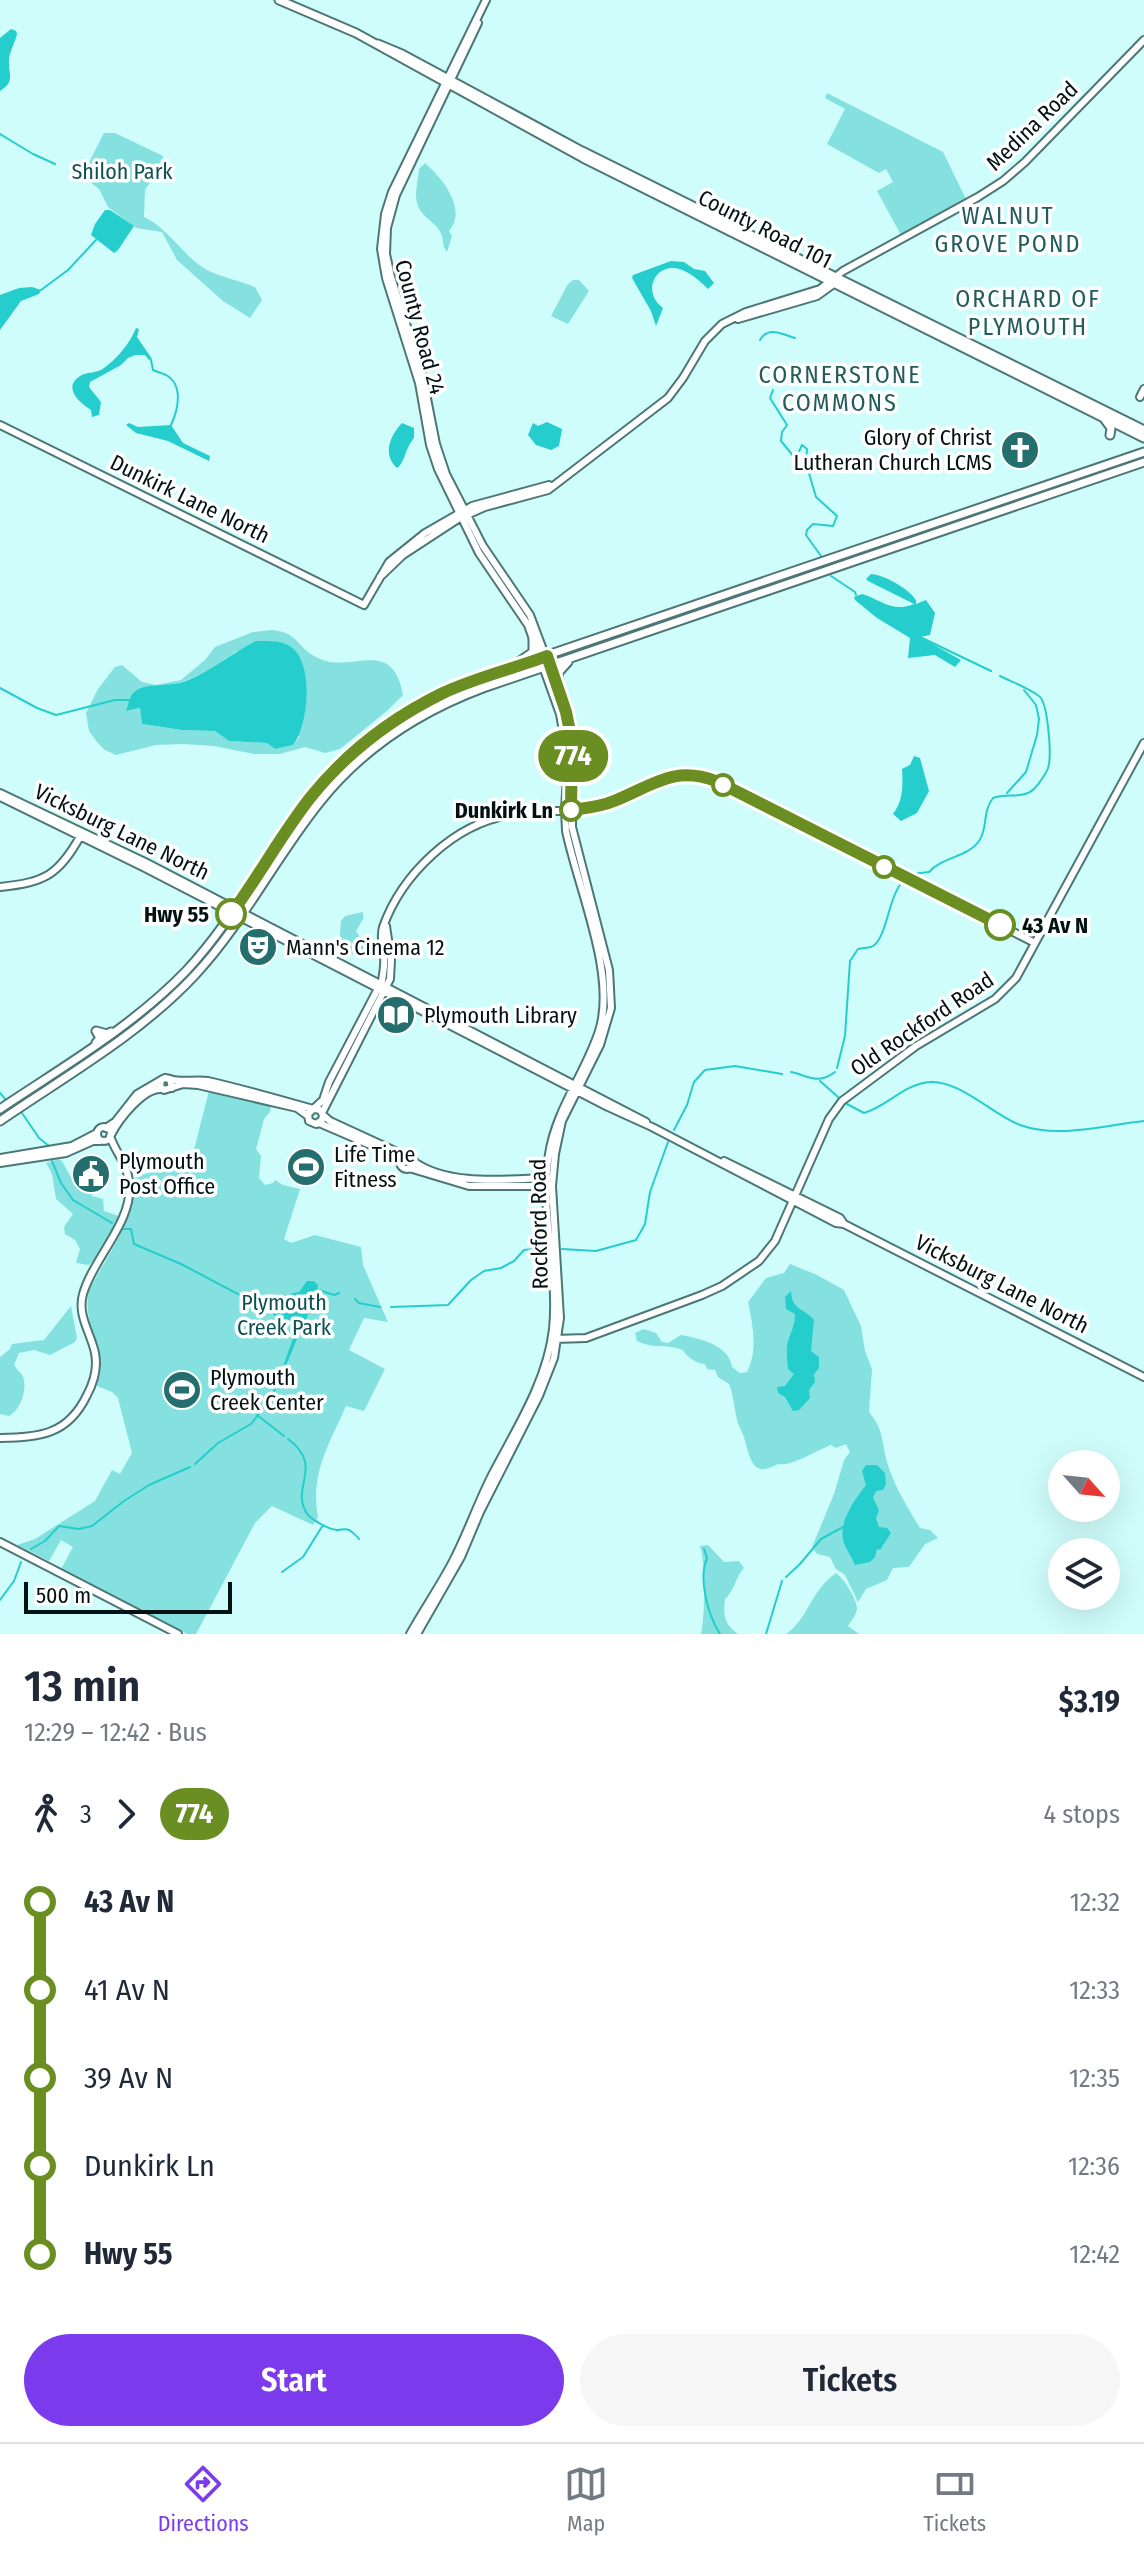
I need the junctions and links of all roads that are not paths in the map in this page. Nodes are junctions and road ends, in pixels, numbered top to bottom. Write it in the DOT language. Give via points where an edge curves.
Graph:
graph roads {
  1 [pos="279,0"];
  2 [pos="487,0"];
  3 [pos="1144,40"];
  4 [pos="449,82"];
  5 [pos="834,281"];
  6 [pos="1144,389"];
  7 [pos="1140,397"];
  8 [pos="1103,418"];
  9 [pos="0,425"];
  10 [pos="1144,430"];
  11 [pos="1134,434"];
  12 [pos="1110,435"];
  13 [pos="1144,438"];
  14 [pos="1144,452"];
  15 [pos="1133,455"];
  16 [pos="1144,462"];
  17 [pos="463,514"];
  18 [pos="364,605"];
  19 [pos="533,637"];
  20 [pos="591,651"];
  21 [pos="544,657"];
  22 [pos="547,666"];
  23 [pos="489,675"];
  24 [pos="561,699"];
  25 [pos="1144,743"];
  26 [pos="0,795"];
  27 [pos="568,810"];
  28 [pos="82,834"];
  29 [pos="0,887"];
  30 [pos="233,911"];
  31 [pos="242,916"];
  32 [pos="1035,943"];
  33 [pos="382,988"];
  34 [pos="170,1079"];
  35 [pos="161,1080"];
  36 [pos="576,1087"];
  37 [pos="172,1088"];
  38 [pos="163,1089"];
  39 [pos="0,1109"];
  40 [pos="312,1111"];
  41 [pos="323,1114"];
  42 [pos="0,1121"];
  43 [pos="319,1123"];
  44 [pos="106,1128"];
  45 [pos="97,1133"];
  46 [pos="106,1138"];
  47 [pos="406,1156"];
  48 [pos="0,1161"];
  49 [pos="413,1161"];
  50 [pos="400,1163"];
  51 [pos="409,1168"];
  52 [pos="550,1182"];
  53 [pos="794,1198"];
  54 [pos="554,1338"];
  55 [pos="586,1338"];
  56 [pos="554,1358"];
  57 [pos="1144,1377"];
  58 [pos="0,1438"];
  59 [pos="0,1542"];
  60 [pos="178,1634"];
  61 [pos="410,1634"];
  62 [pos="417,1634"];
  1 -- 4 [label="main road, County Road 101" via="385,45"];
  2 -- 4 [label="street, County Road 24"];
  3 -- 5 [label="street, Medina Road" via="1003,181"];
  4 -- 5 [label="main road, County Road 101" via="583,158"];
  4 -- 17 [label="street, County Road 24" via="392,192 381,249 435,460"];
  5 -- 8 [label="main road, County Road 101"];
  5 -- 10 [label="main road, County Road 101"];
  5 -- 17 [label="street, Medina Road" via="734,317 705,341 668,398 558,481 538,493"];
  6 -- 7 [label="street"];
  8 -- 11 [label="main road, County Road 101"];
  8 -- 12 [label="main road"];
  9 -- 18 [label="street, Dunkirk Lane North"];
  11 -- 13 [label="main road, County Road 101"];
  11 -- 15 [label="main road" via="1142,445"];
  14 -- 15 [label="main road"];
  15 -- 21 [label="main road"];
  16 -- 20 [label="main road"];
  17 -- 18 [label="street, Medina Road" via="403,555 380,577"];
  17 -- 19 [label="street, County Road 24" via="479,553"];
  17 -- 21 [label="street, County Road 24" via="530,615"];
  19 -- 21 [label="street, County Road 24"];
  19 -- 23 [label="main road" via="529,656"];
  20 -- 22 [label="main road"];
  20 -- 24 [label="main road" via="560,668"];
  21 -- 22 [label="street, Rockford Road"];
  21 -- 23 [label="main road"];
  22 -- 24 [label="street, Rockford Road"];
  22 -- 27 [label="street, Rockford Road" via="566,738"];
  22 -- 31 [label="main road" via="448,702 369,751 320,802"];
  23 -- 30 [label="main road" via="415,708 350,755 305,805"];
  24 -- 27 [label="street, Rockford Road" via="573,750"];
  25 -- 32 [label="street, Old Rockford Road"];
  26 -- 28 [label="street, Vicksburg Lane North"];
  27 -- 32 [label="street" via="614,801 668,777 700,776"];
  27 -- 33 [label="street" via="496,818 448,841 422,863 382,934"];
  27 -- 36 [label="street, Rockford Road" via="569,844 605,990 598,1035"];
  28 -- 29 [label="street" via="49,876"];
  28 -- 30 [label="street, Vicksburg Lane North"];
  30 -- 31 [label="street, Vicksburg Lane North"];
  30 -- 39 [label="main road" via="186,971 141,1012 108,1034 96,1031 100,1038 92,1048"];
  31 -- 33 [label="street, Vicksburg Lane North"];
  31 -- 42 [label="main road" via="201,968 152,1015"];
  32 -- 53 [label="street, Old Rockford Road" via="1003,993 916,1046 842,1101"];
  33 -- 36 [label="street, Vicksburg Lane North"];
  33 -- 40 [label="street" via="323,1100"];
  33 -- 41 [label="street"];
  34 -- 35 [label="street"];
  34 -- 37 [label="street"];
  34 -- 40 [label="street" via="213,1082"];
  35 -- 38 [label="street"];
  35 -- 44 [label="street" via="137,1094"];
  36 -- 52 [label="street, Rockford Road" via="558,1136"];
  36 -- 53 [label="street, Vicksburg Lane North"];
  37 -- 38 [label="street"];
  37 -- 40 [label="street" via="198,1085"];
  38 -- 46 [label="street" via="148,1092"];
  40 -- 41 [label="street"];
  40 -- 43 [label="street" via="311,1122"];
  41 -- 43 [label="street"];
  41 -- 47 [label="street"];
  43 -- 50 [label="street" via="391,1154"];
  44 -- 45 [label="street"];
  44 -- 46 [label="street"];
  45 -- 46 [label="street"];
  45 -- 48 [label="street" via="72,1146"];
  46 -- 48 [label="street" via="66,1153"];
  46 -- 58 [label="street" via="120,1155 129,1180 128,1203 82,1300 96,1361 92,1385 79,1410 59,1428"];
  47 -- 49 [label="street"];
  47 -- 50 [label="street"];
  49 -- 51 [label="street"];
  49 -- 52 [label="street" via="458,1177"];
  50 -- 51 [label="street"];
  51 -- 52 [label="street" via="469,1186"];
  52 -- 54 [label="street, Rockford Road"];
  53 -- 55 [label="street, Old Rockford Road" via="771,1249 732,1280"];
  53 -- 57 [label="street, Vicksburg Lane North"];
  54 -- 55 [label="street, Old Rockford Road"];
  54 -- 56 [label="street, Rockford Road"];
  54 -- 61 [label="street, Rockford Road" via="539,1382 455,1557"];
  55 -- 56 [label="street" via="563,1346"];
  56 -- 62 [label="street, Rockford Road" via="461,1557"];
  59 -- 60 [label="street"];
}
